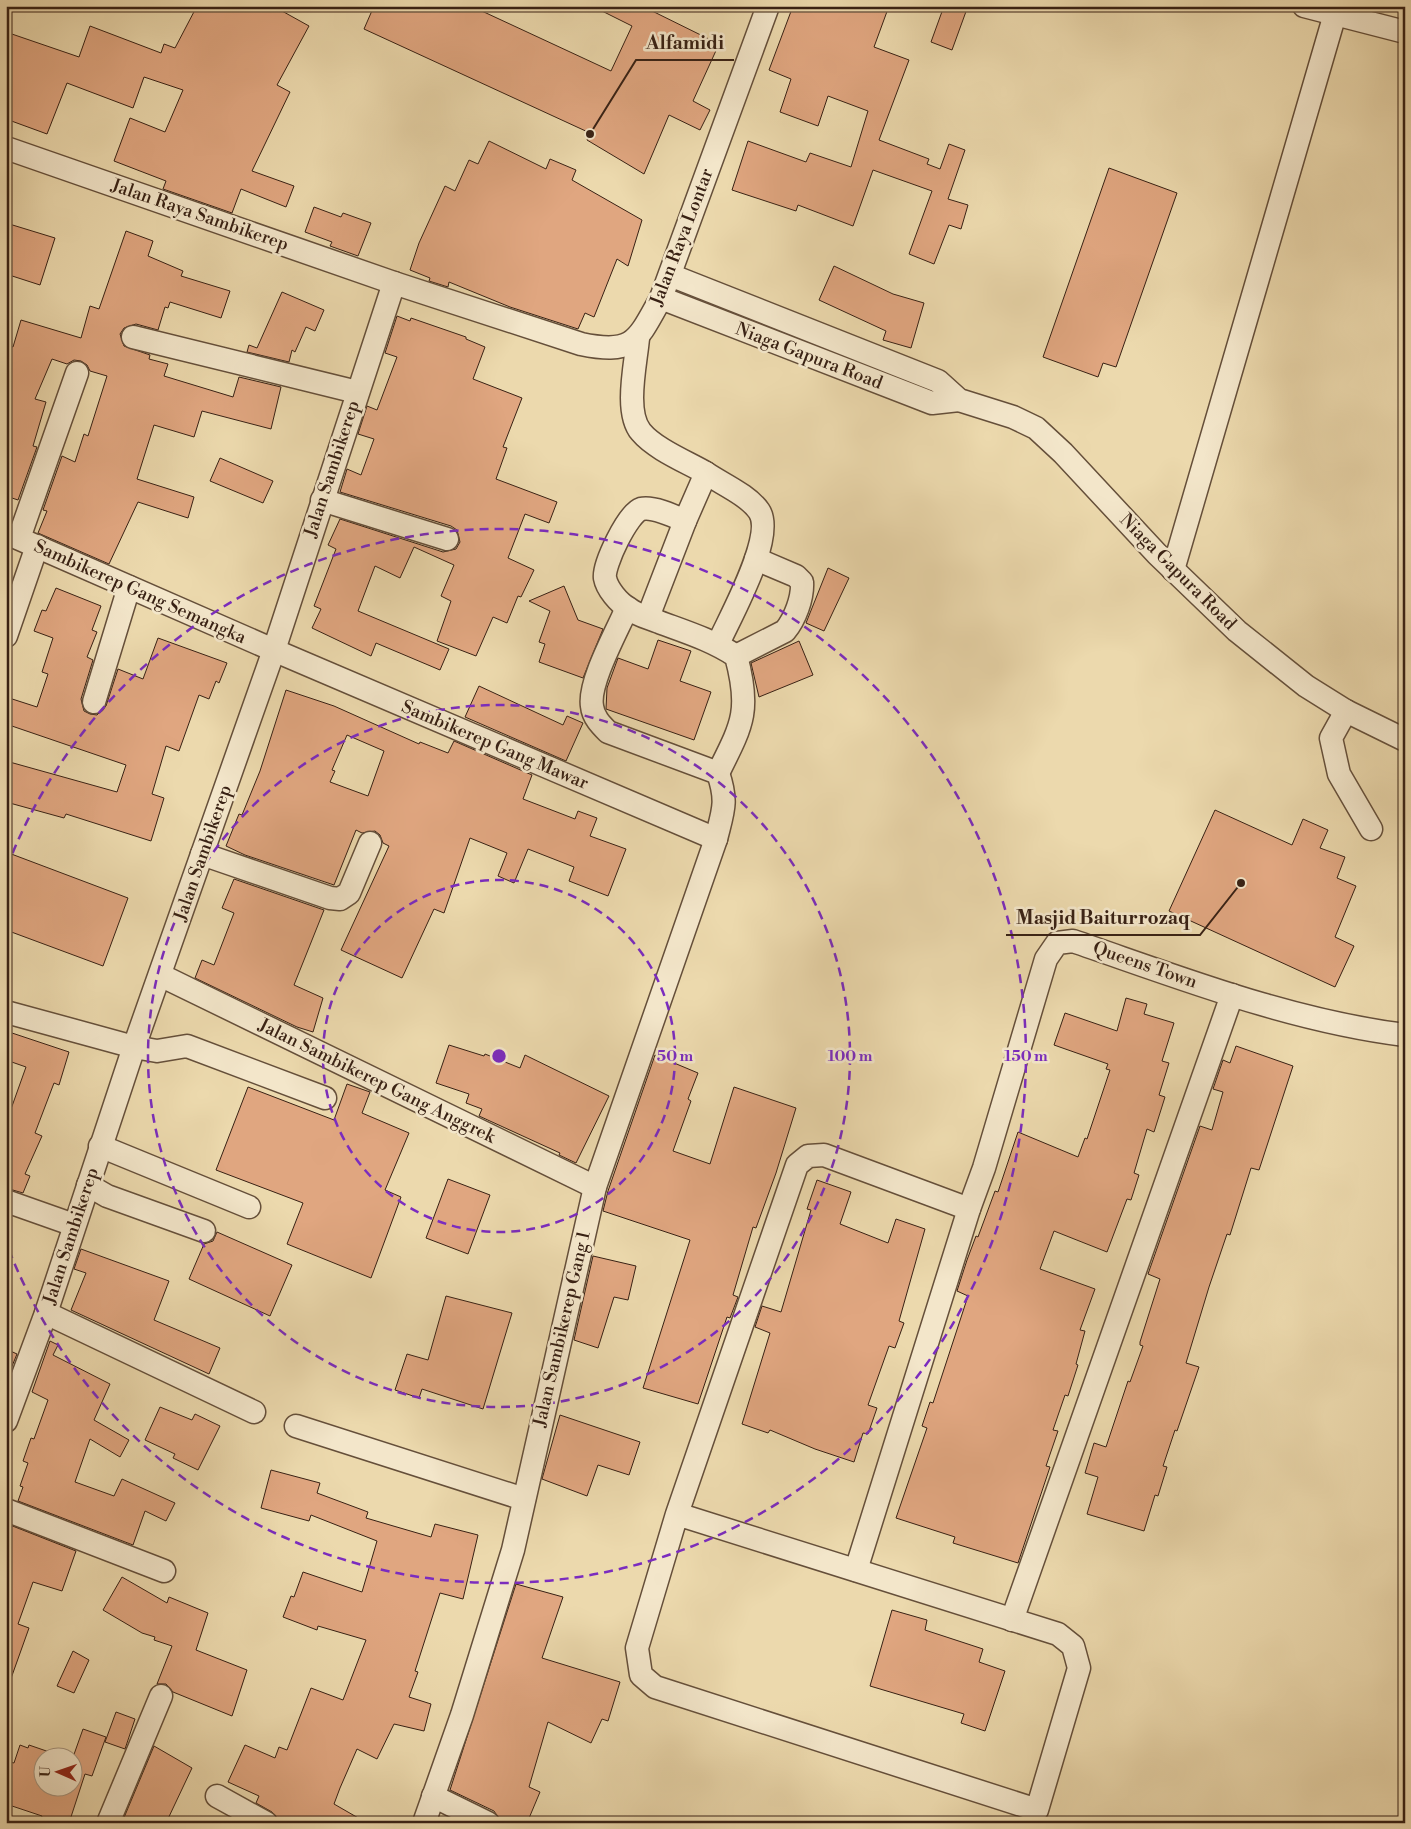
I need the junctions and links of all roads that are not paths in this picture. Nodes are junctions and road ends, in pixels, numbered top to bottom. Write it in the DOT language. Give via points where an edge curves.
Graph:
graph roads {
  1 [pos="768,6"];
  2 [pos="1304,6"];
  3 [pos="1335,14"];
  4 [pos="1405,32"];
  5 [pos="6,148"];
  6 [pos="670,275"];
  7 [pos="394,283"];
  8 [pos="661,298"];
  9 [pos="133,337"];
  10 [pos="638,338"];
  11 [pos="77,374"];
  12 [pos="357,392"];
  13 [pos="959,400"];
  14 [pos="706,473"];
  15 [pos="322,500"];
  16 [pos="685,521"];
  17 [pos="21,539"];
  18 [pos="447,539"];
  19 [pos="756,559"];
  20 [pos="1173,570"];
  21 [pos="129,587"];
  22 [pos="627,608"];
  23 [pos="648,617"];
  24 [pos="6,636"];
  25 [pos="274,650"];
  26 [pos="727,650"];
  27 [pos="94,702"];
  28 [pos="1346,711"];
  29 [pos="1405,740"];
  30 [pos="718,773"];
  31 [pos="1371,829"];
  32 [pos="716,839"];
  33 [pos="370,843"];
  34 [pos="202,854"];
  35 [pos="160,975"];
  36 [pos="1232,995"];
  37 [pos="6,1012"];
  38 [pos="1405,1035"];
  39 [pos="134,1047"];
  40 [pos="325,1098"];
  41 [pos="100,1146"];
  42 [pos="88,1185"];
  43 [pos="595,1187"];
  44 [pos="6,1201"];
  45 [pos="248,1207"];
  46 [pos="969,1209"];
  47 [pos="74,1225"];
  48 [pos="204,1231"];
  49 [pos="46,1313"];
  50 [pos="254,1412"];
  51 [pos="6,1421"];
  52 [pos="296,1426"];
  53 [pos="524,1499"];
  54 [pos="6,1510"];
  55 [pos="677,1514"];
  56 [pos="856,1570"];
  57 [pos="164,1571"];
  58 [pos="1012,1620"];
  59 [pos="161,1696"];
  60 [pos="218,1796"];
  61 [pos="433,1796"];
  62 [pos="108,1823"];
  63 [pos="266,1823"];
  64 [pos="424,1823"];
  65 [pos="488,1823"];
  1 -- 6 [label="street, Jalan Raya Lontar"];
  2 -- 3 [label="street"];
  3 -- 4 [label="street"];
  3 -- 20 [label="street"];
  5 -- 7 [label="street, Jalan Raya Sambikerep"];
  6 -- 8 [label="street, Jalan Raya Lontar"];
  6 -- 13 [label="street, Niaga Gapura Road" via="938,381"];
  7 -- 10 [label="street" via="581,344 605,349 622,347"];
  7 -- 12 [label="street, Jalan Sambikerep"];
  8 -- 10 [label="street, Jalan Raya Lontar"];
  8 -- 13 [label="street, Niaga Gapura Road" via="932,403"];
  9 -- 12 [label="street"];
  10 -- 14 [label="street" via="632,401 637,426 653,442"];
  11 -- 17 [label="street"];
  12 -- 15 [label="street, Jalan Sambikerep"];
  13 -- 20 [label="street, Niaga Gapura Road" via="1036,428 1064,452"];
  14 -- 16 [label="street"];
  14 -- 19 [label="street" via="748,500 759,511 764,523"];
  15 -- 18 [label="street"];
  15 -- 25 [label="street, Jalan Sambikerep"];
  16 -- 22 [label="street" via="650,510 641,509 633,514 606,566 605,579 610,590"];
  16 -- 23 [label="street"];
  17 -- 21 [label="street, Sambikerep Gang Semangka"];
  17 -- 24 [label="street"];
  19 -- 26 [label="street"];
  19 -- 26 [label="street" via="796,576 802,582 802,592 785,631"];
  20 -- 28 [label="street, Niaga Gapura Road" via="1237,631 1306,686"];
  21 -- 25 [label="street, Sambikerep Gang Semangka"];
  21 -- 27 [label="street"];
  22 -- 23 [label="street"];
  22 -- 30 [label="street" via="594,685 592,706 597,720 608,732"];
  23 -- 26 [label="street"];
  25 -- 32 [label="street, Sambikerep Gang Mawar"];
  25 -- 34 [label="street, Jalan Sambikerep"];
  26 -- 30 [label="street" via="741,674 743,716"];
  28 -- 29 [label="street, Niaga Gapura Road"];
  28 -- 31 [label="street" via="1331,738 1339,774"];
  30 -- 32 [label="street, Jalan Sambikerep Gang 1" via="725,799"];
  32 -- 43 [label="street, Jalan Sambikerep Gang 1"];
  33 -- 34 [label="street" via="349,893 340,899"];
  34 -- 35 [label="street, Jalan Sambikerep"];
  35 -- 39 [label="street, Jalan Sambikerep"];
  35 -- 43 [label="street, Jalan Sambikerep Gang Anggrek"];
  36 -- 38 [label="street, Queens Town" via="1362,1030"];
  36 -- 46 [label="street, Queens Town" via="1073,941 1057,943 1046,959"];
  36 -- 58 [label="street"];
  37 -- 39 [label="street"];
  39 -- 40 [label="street" via="157,1051 186,1046"];
  39 -- 41 [label="street, Jalan Sambikerep"];
  41 -- 42 [label="street, Jalan Sambikerep"];
  41 -- 45 [label="street"];
  42 -- 47 [label="street, Jalan Sambikerep"];
  42 -- 48 [label="street" via="107,1196"];
  43 -- 53 [label="street, Jalan Sambikerep Gang 1"];
  44 -- 47 [label="street"];
  46 -- 55 [label="street" via="824,1156 808,1156 797,1165"];
  46 -- 56 [label="street, Queens Town"];
  47 -- 49 [label="street, Jalan Sambikerep"];
  49 -- 50 [label="street"];
  49 -- 51 [label="street, Jalan Sambikerep"];
  52 -- 53 [label="street"];
  53 -- 61 [label="street, Jalan Sambikerep Gang 1" via="489,1634"];
  54 -- 57 [label="street"];
  55 -- 56 [label="street"];
  55 -- 58 [label="street" via="637,1648 641,1675 655,1687 1037,1810 1079,1668 1073,1646 1058,1634"];
  56 -- 58 [label="street"];
  59 -- 62 [label="street"];
  60 -- 63 [label="street"];
  61 -- 64 [label="street, Jalan Sambikerep Gang 1"];
  61 -- 65 [label="street"];
}
